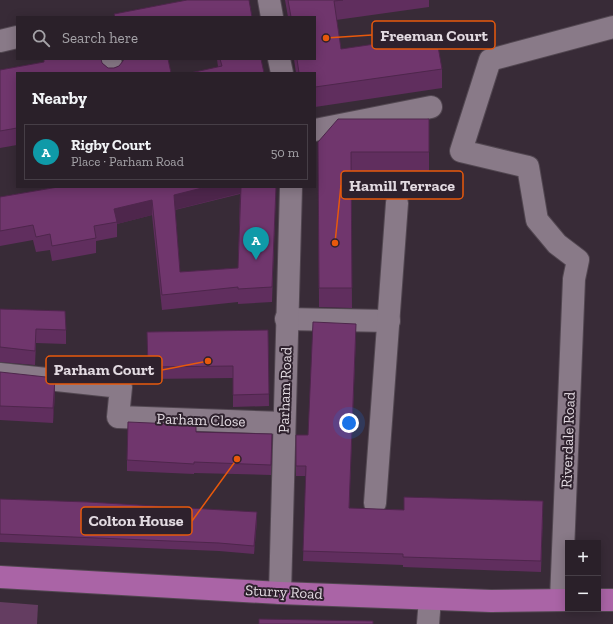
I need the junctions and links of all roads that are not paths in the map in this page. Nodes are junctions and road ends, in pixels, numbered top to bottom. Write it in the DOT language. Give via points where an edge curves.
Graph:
graph roads {
  1 [pos="269,0"];
  2 [pos="272,16"];
  3 [pos="613,27"];
  4 [pos="16,37"];
  5 [pos="0,41"];
  6 [pos="110,60"];
  7 [pos="279,60"];
  8 [pos="112,72"];
  9 [pos="282,72"];
  10 [pos="431,107"];
  11 [pos="316,130"];
  12 [pos="291,188"];
  13 [pos="397,203"];
  14 [pos="286,319"];
  15 [pos="389,321"];
  16 [pos="0,374"];
  17 [pos="284,423"];
  18 [pos="375,503"];
  19 [pos="566,576"];
  20 [pos="0,577"];
  21 [pos="280,593"];
  22 [pos="430,599"];
  23 [pos="565,600"];
  24 [pos="601,600"];
  25 [pos="613,600"];
  26 [pos="428,624"];
  1 -- 2 [label="street"];
  3 -- 19 [label="street, Riverdale Road" via="490,60 461,151 528,167 536,220 557,244 578,260 574,279"];
  4 -- 5 [label="street"];
  6 -- 8 [label="street"];
  7 -- 9 [label="street"];
  10 -- 11 [label="street"];
  12 -- 14 [label="street, Parham Road"];
  13 -- 15 [label="street"];
  14 -- 15 [label="street"];
  14 -- 17 [label="street, Parham Road"];
  15 -- 18 [label="street"];
  16 -- 17 [label="street, Parham Close" via="121,387 118,416"];
  17 -- 21 [label="street, Parham Road"];
  20 -- 21 [label="highway, Sturry Road"];
  21 -- 22 [label="highway, Sturry Road"];
  22 -- 23 [label="highway, Sturry Road"];
  22 -- 26 [label="street"];
  24 -- 25 [label="highway"];
}
